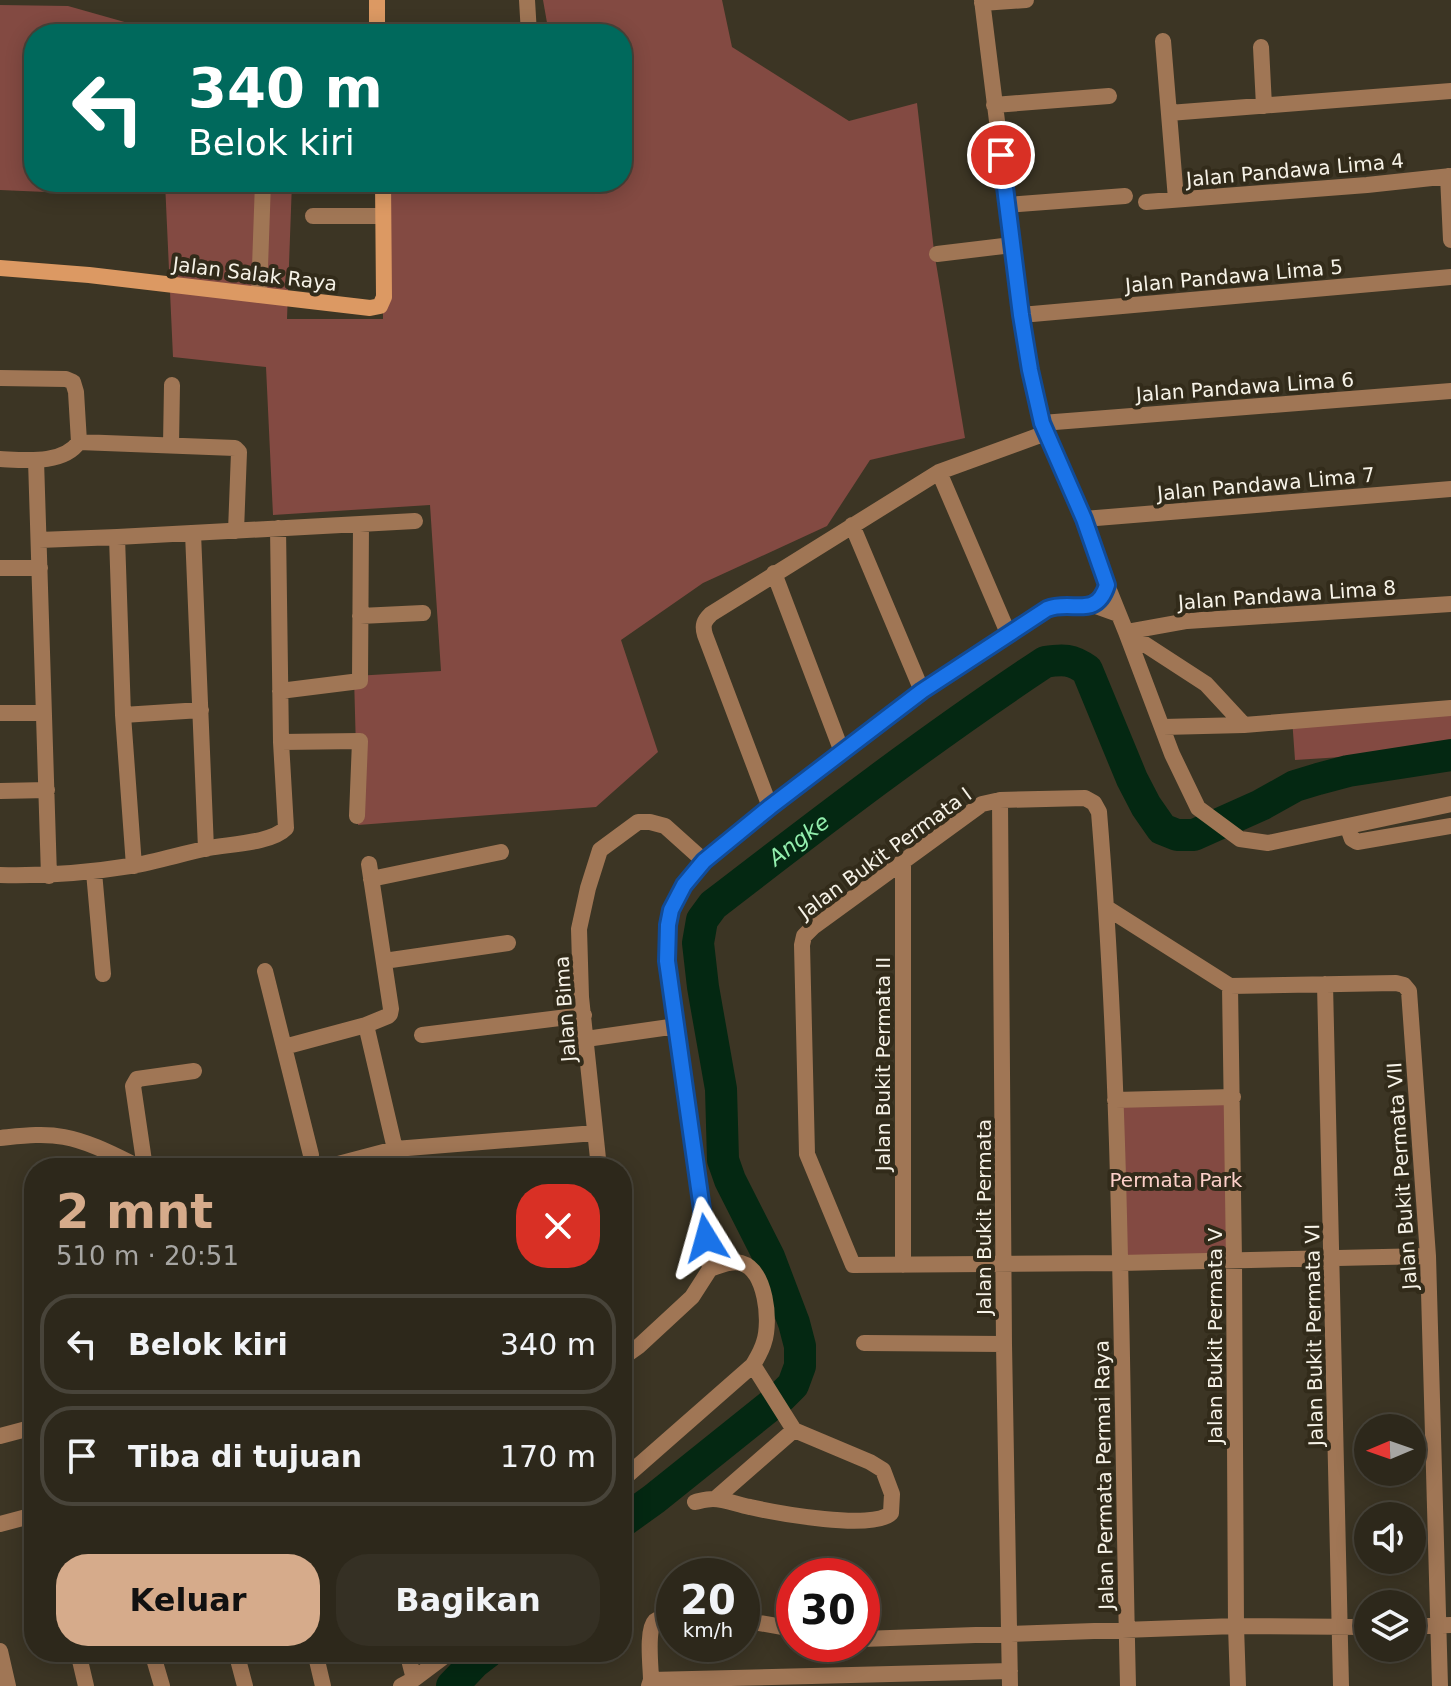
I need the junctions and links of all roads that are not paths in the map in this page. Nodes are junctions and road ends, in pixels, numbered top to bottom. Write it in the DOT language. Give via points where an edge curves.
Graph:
graph roads {
  1 [pos="377,0"];
  2 [pos="527,0"];
  3 [pos="1026,0"];
  4 [pos="982,1"];
  5 [pos="377,24"];
  6 [pos="528,24"];
  7 [pos="1163,41"];
  8 [pos="1261,47"];
  9 [pos="1451,91"];
  10 [pos="1109,96"];
  11 [pos="994,105"];
  12 [pos="1264,106"];
  13 [pos="1169,113"];
  14 [pos="1450,176"];
  15 [pos="263,192"];
  16 [pos="383,192"];
  17 [pos="1125,196"];
  18 [pos="1176,199"];
  19 [pos="1146,202"];
  20 [pos="1007,205"];
  21 [pos="313,216"];
  22 [pos="383,216"];
  23 [pos="1451,240"];
  24 [pos="1012,245"];
  25 [pos="937,254"];
  26 [pos="0,268"];
  27 [pos="1451,277"];
  28 [pos="259,295"];
  29 [pos="1021,315"];
  30 [pos="0,378"];
  31 [pos="172,385"];
  32 [pos="1451,391"];
  33 [pos="1044,428"];
  34 [pos="79,442"];
  35 [pos="171,445"];
  36 [pos="0,459"];
  37 [pos="36,460"];
  38 [pos="939,472"];
  39 [pos="1451,489"];
  40 [pos="1084,519"];
  41 [pos="415,521"];
  42 [pos="361,524"];
  43 [pos="852,525"];
  44 [pos="278,528"];
  45 [pos="236,531"];
  46 [pos="193,533"];
  47 [pos="117,537"];
  48 [pos="39,540"];
  49 [pos="0,568"];
  50 [pos="40,568"];
  51 [pos="774,573"];
  52 [pos="1107,585"];
  53 [pos="1451,604"];
  54 [pos="1093,605"];
  55 [pos="423,613"];
  56 [pos="1118,614"];
  57 [pos="360,616"];
  58 [pos="1126,632"];
  59 [pos="1008,633"];
  60 [pos="280,691"];
  61 [pos="922,691"];
  62 [pos="1451,708"];
  63 [pos="201,710"];
  64 [pos="0,713"];
  65 [pos="44,713"];
  66 [pos="123,715"];
  67 [pos="1244,725"];
  68 [pos="1163,727"];
  69 [pos="281,742"];
  70 [pos="842,752"];
  71 [pos="47,790"];
  72 [pos="0,791"];
  73 [pos="1000,800"];
  74 [pos="1451,804"];
  75 [pos="770,807"];
  76 [pos="357,816"];
  77 [pos="1451,826"];
  78 [pos="1348,828"];
  79 [pos="206,849"];
  80 [pos="501,852"];
  81 [pos="704,861"];
  82 [pos="903,862"];
  83 [pos="134,866"];
  84 [pos="94,872"];
  85 [pos="0,875"];
  86 [pos="49,876"];
  87 [pos="1107,908"];
  88 [pos="508,943"];
  89 [pos="384,961"];
  90 [pos="265,971"];
  91 [pos="103,974"];
  92 [pos="1325,984"];
  93 [pos="1230,986"];
  94 [pos="584,1015"];
  95 [pos="366,1025"];
  96 [pos="677,1026"];
  97 [pos="422,1035"];
  98 [pos="586,1039"];
  99 [pos="284,1047"];
  100 [pos="194,1071"];
  101 [pos="1233,1097"];
  102 [pos="1115,1100"];
  103 [pos="595,1133"];
  104 [pos="0,1138"];
  105 [pos="395,1149"];
  106 [pos="311,1155"];
  107 [pos="121,1158"];
  108 [pos="142,1158"];
  109 [pos="361,1158"];
  110 [pos="598,1158"];
  111 [pos="1428,1256"];
  112 [pos="1332,1259"];
  113 [pos="1234,1260"];
  114 [pos="1120,1263"];
  115 [pos="1005,1264"];
  116 [pos="903,1265"];
  117 [pos="710,1269"];
  118 [pos="864,1343"];
  119 [pos="1004,1344"];
  120 [pos="632,1351"];
  121 [pos="753,1365"];
  122 [pos="790,1423"];
  123 [pos="24,1430"];
  124 [pos="0,1436"];
  125 [pos="632,1471"];
  126 [pos="715,1499"];
  127 [pos="695,1502"];
  128 [pos="24,1518"];
  129 [pos="0,1524"];
  130 [pos="656,1622"];
  131 [pos="1445,1625"];
  132 [pos="1236,1626"];
  133 [pos="1340,1628"];
  134 [pos="1354,1628"];
  135 [pos="1126,1630"];
  136 [pos="1009,1634"];
  137 [pos="880,1638"];
  138 [pos="0,1651"];
  139 [pos="80,1662"];
  140 [pos="155,1662"];
  141 [pos="239,1662"];
  142 [pos="317,1662"];
  143 [pos="436,1662"];
  144 [pos="1010,1678"];
  145 [pos="407,1682"];
  146 [pos="650,1683"];
  147 [pos="8,1686"];
  148 [pos="86,1686"];
  149 [pos="162,1686"];
  150 [pos="245,1686"];
  151 [pos="323,1686"];
  152 [pos="1128,1686"];
  153 [pos="1238,1686"];
  154 [pos="1341,1686"];
  155 [pos="1440,1686"];
  1 -- 5 [label="street"];
  2 -- 6 [label="street"];
  3 -- 4 [label="street"];
  4 -- 11 [label="street"];
  7 -- 13 [label="street"];
  8 -- 12 [label="street"];
  9 -- 12 [label="street"];
  10 -- 11 [label="street"];
  11 -- 20 [label="street"];
  12 -- 13 [label="street"];
  13 -- 18 [label="street"];
  14 -- 18 [label="street, Jalan Pandawa Lima 4"];
  14 -- 23 [label="street"];
  15 -- 28 [label="street"];
  16 -- 22 [label="street, Jalan Salak Raya"];
  17 -- 20 [label="street"];
  18 -- 19 [label="street, Jalan Pandawa Lima 4"];
  20 -- 24 [label="street"];
  21 -- 22 [label="street"];
  22 -- 28 [label="street, Jalan Salak Raya" via="380,306"];
  24 -- 25 [label="street"];
  24 -- 29 [label="street"];
  26 -- 28 [label="street, Jalan Salak Raya"];
  27 -- 29 [label="street, Jalan Pandawa Lima 5"];
  29 -- 33 [label="street"];
  30 -- 34 [label="street" via="73,382"];
  31 -- 35 [label="street"];
  32 -- 33 [label="street, Jalan Pandawa Lima 6"];
  33 -- 38 [label="street, Jalan Pandawa Lima 6"];
  33 -- 40 [label="street"];
  34 -- 35 [label="street"];
  34 -- 37 [label="street" via="69,452"];
  35 -- 45 [label="street" via="230,446 239,452"];
  36 -- 37 [label="street"];
  37 -- 48 [label="street"];
  38 -- 43 [label="street, Jalan Pandawa Lima 6"];
  38 -- 59 [label="street"];
  39 -- 40 [label="street, Jalan Pandawa Lima 7"];
  40 -- 52 [label="street"];
  41 -- 42 [label="street"];
  42 -- 44 [label="street"];
  42 -- 57 [label="street"];
  43 -- 51 [label="street, Jalan Pandawa Lima 6"];
  43 -- 61 [label="street"];
  44 -- 45 [label="street"];
  44 -- 60 [label="street"];
  45 -- 46 [label="street"];
  46 -- 47 [label="street"];
  46 -- 63 [label="street"];
  47 -- 48 [label="street"];
  47 -- 66 [label="street"];
  48 -- 50 [label="street"];
  49 -- 50 [label="street"];
  50 -- 65 [label="street"];
  51 -- 70 [label="street"];
  51 -- 75 [label="street, Jalan Pandawa Lima 6" via="711,614 703,627"];
  52 -- 54 [label="street"];
  52 -- 56 [label="street"];
  53 -- 58 [label="street, Jalan Pandawa Lima 8" via="1187,621"];
  54 -- 56 [label="street"];
  54 -- 59 [label="street" via="1051,607"];
  55 -- 57 [label="street"];
  56 -- 58 [label="street"];
  57 -- 60 [label="street" via="360,681"];
  58 -- 67 [label="street" via="1206,684"];
  58 -- 68 [label="street"];
  59 -- 61 [label="street"];
  60 -- 69 [label="street"];
  61 -- 70 [label="street"];
  62 -- 67 [label="street"];
  63 -- 66 [label="street"];
  63 -- 79 [label="street"];
  64 -- 65 [label="street"];
  65 -- 71 [label="street"];
  66 -- 83 [label="street"];
  67 -- 68 [label="street"];
  68 -- 78 [label="street" via="1198,808 1240,839 1268,843"];
  69 -- 76 [label="street" via="360,741"];
  69 -- 79 [label="street" via="286,828 271,838"];
  70 -- 75 [label="street"];
  71 -- 72 [label="street"];
  71 -- 86 [label="street"];
  73 -- 82 [label="street, Jalan Bukit Permata I" via="982,804"];
  73 -- 87 [label="street, Jalan Permata Permai Raya" via="1085,798 1094,803"];
  73 -- 115 [label="street, Jalan Bukit Permata"];
  74 -- 78 [label="street"];
  75 -- 81 [label="street"];
  77 -- 78 [label="street" via="1357,842"];
  79 -- 83 [label="street"];
  80 -- 89 [label="street" via="370,872"];
  81 -- 94 [label="street, Jalan Bima" via="665,826 650,822 638,822 600,850 579,929"];
  81 -- 96 [label="street" via="677,897 668,925 667,961"];
  82 -- 116 [label="street, Jalan Bukit Permata II"];
  82 -- 116 [label="street, Jalan Bukit Permata I" via="813,927 802,945 809,1160 853,1265"];
  83 -- 84 [label="street"];
  84 -- 86 [label="street"];
  84 -- 91 [label="street"];
  85 -- 86 [label="street"];
  87 -- 93 [label="street"];
  87 -- 102 [label="street, Jalan Permata Permai Raya"];
  88 -- 89 [label="street"];
  89 -- 95 [label="street" via="390,1014"];
  90 -- 99 [label="street"];
  92 -- 93 [label="street, Jalan Bukit Permata VII"];
  92 -- 111 [label="street, Jalan Bukit Permata VII" via="1396,983 1409,991"];
  92 -- 112 [label="street, Jalan Bukit Permata VI"];
  93 -- 101 [label="street, Jalan Bukit Permata V"];
  94 -- 97 [label="street"];
  94 -- 98 [label="street, Jalan Bima"];
  95 -- 99 [label="street"];
  95 -- 105 [label="street"];
  96 -- 98 [label="street"];
  96 -- 117 [label="street"];
  98 -- 103 [label="street, Jalan Bima"];
  99 -- 106 [label="street"];
  100 -- 108 [label="street" via="134,1082"];
  101 -- 102 [label="street"];
  101 -- 113 [label="street, Jalan Bukit Permata V"];
  102 -- 114 [label="street, Jalan Permata Permai Raya"];
  103 -- 105 [label="street"];
  103 -- 110 [label="street, Jalan Bima"];
  104 -- 107 [label="street" via="62,1136"];
  105 -- 109 [label="street"];
  111 -- 112 [label="street, Jalan Bukit Permata I"];
  111 -- 131 [label="street, Jalan Bukit Permata VII"];
  112 -- 113 [label="street, Jalan Bukit Permata I"];
  112 -- 133 [label="street, Jalan Bukit Permata VI"];
  113 -- 114 [label="street, Jalan Bukit Permata I"];
  113 -- 132 [label="street, Jalan Bukit Permata V"];
  114 -- 115 [label="street, Jalan Bukit Permata I"];
  114 -- 135 [label="street, Jalan Permata Permai Raya"];
  115 -- 116 [label="street, Jalan Bukit Permata I"];
  115 -- 119 [label="street, Jalan Bukit Permata"];
  117 -- 120 [label="street" via="692,1297"];
  117 -- 121 [label="street" via="740,1262 751,1269 766,1298 765,1341"];
  118 -- 119 [label="street"];
  119 -- 136 [label="street, Jalan Bukit Permata"];
  121 -- 122 [label="street"];
  121 -- 125 [label="street"];
  122 -- 126 [label="street"];
  122 -- 126 [label="street" via="883,1470 892,1494 891,1513 873,1521 848,1521"];
  123 -- 124 [label="street"];
  126 -- 127 [label="street"];
  128 -- 129 [label="street"];
  130 -- 146 [label="street" via="650,1634"];
  131 -- 155 [label="street, Jalan Bukit Permata VII"];
  132 -- 133 [label="street"];
  132 -- 135 [label="street"];
  132 -- 153 [label="street, Jalan Bukit Permata V"];
  133 -- 134 [label="street"];
  133 -- 154 [label="street, Jalan Bukit Permata VI"];
  135 -- 136 [label="street"];
  135 -- 152 [label="street, Jalan Permata Permai Raya"];
  136 -- 137 [label="street"];
  136 -- 144 [label="street, Jalan Bukit Permata"];
  138 -- 147 [label="street"];
  139 -- 148 [label="street"];
  140 -- 149 [label="street"];
  141 -- 150 [label="street"];
  142 -- 151 [label="street"];
  143 -- 145 [label="street"];
  144 -- 146 [label="street"];
}
